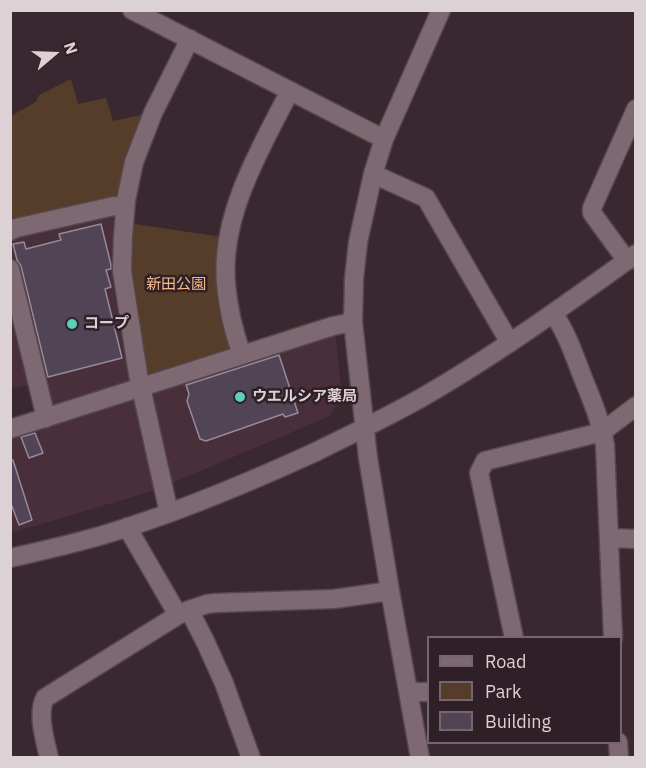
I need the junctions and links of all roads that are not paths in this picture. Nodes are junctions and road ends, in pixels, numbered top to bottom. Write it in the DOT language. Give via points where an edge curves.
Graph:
graph roads {
  1 [pos="132,10"];
  2 [pos="441,10"];
  3 [pos="190,39"];
  4 [pos="291,91"];
  5 [pos="636,109"];
  6 [pos="384,139"];
  7 [pos="373,174"];
  8 [pos="125,207"];
  9 [pos="10,231"];
  10 [pos="631,258"];
  11 [pos="10,269"];
  12 [pos="553,313"];
  13 [pos="353,322"];
  14 [pos="510,343"];
  15 [pos="242,355"];
  16 [pos="141,387"];
  17 [pos="636,406"];
  18 [pos="45,418"];
  19 [pos="365,427"];
  20 [pos="10,429"];
  21 [pos="602,432"];
  22 [pos="169,513"];
  23 [pos="127,527"];
  24 [pos="610,538"];
  25 [pos="636,539"];
  26 [pos="10,558"];
  27 [pos="390,591"];
  28 [pos="184,612"];
  29 [pos="514,636"];
  30 [pos="613,636"];
  31 [pos="427,692"];
  32 [pos="409,693"];
  33 [pos="49,758"];
  34 [pos="251,758"];
  35 [pos="420,758"];
  1 -- 3 [label="street"];
  2 -- 6 [label="street"];
  3 -- 4 [label="street"];
  3 -- 8 [label="street" via="153,113 134,162"];
  4 -- 6 [label="street"];
  4 -- 15 [label="street" via="243,186 228,244 226,283"];
  5 -- 10 [label="street" via="592,208 592,213"];
  6 -- 7 [label="street"];
  7 -- 13 [label="street" via="358,242"];
  7 -- 14 [label="street" via="426,198"];
  8 -- 9 [label="street"];
  8 -- 16 [label="street" via="122,271"];
  10 -- 12 [label="street"];
  11 -- 18 [label="street"];
  12 -- 14 [label="street"];
  12 -- 21 [label="street" via="566,334"];
  13 -- 15 [label="street"];
  13 -- 19 [label="street"];
  14 -- 19 [label="street"];
  15 -- 16 [label="street"];
  16 -- 18 [label="street"];
  16 -- 22 [label="street"];
  17 -- 21 [label="street"];
  18 -- 20 [label="street"];
  19 -- 22 [label="street" via="270,473"];
  19 -- 27 [label="street"];
  21 -- 24 [label="street"];
  21 -- 29 [label="street" via="485,461 478,473"];
  22 -- 23 [label="street"];
  23 -- 26 [label="street"];
  23 -- 28 [label="street"];
  24 -- 25 [label="street"];
  24 -- 30 [label="street"];
  27 -- 28 [label="street" via="334,599 216,603"];
  27 -- 32 [label="street"];
  28 -- 33 [label="street" via="45,698 42,720"];
  28 -- 34 [label="street" via="205,641"];
  31 -- 32 [label="street"];
  32 -- 35 [label="street"];
}
